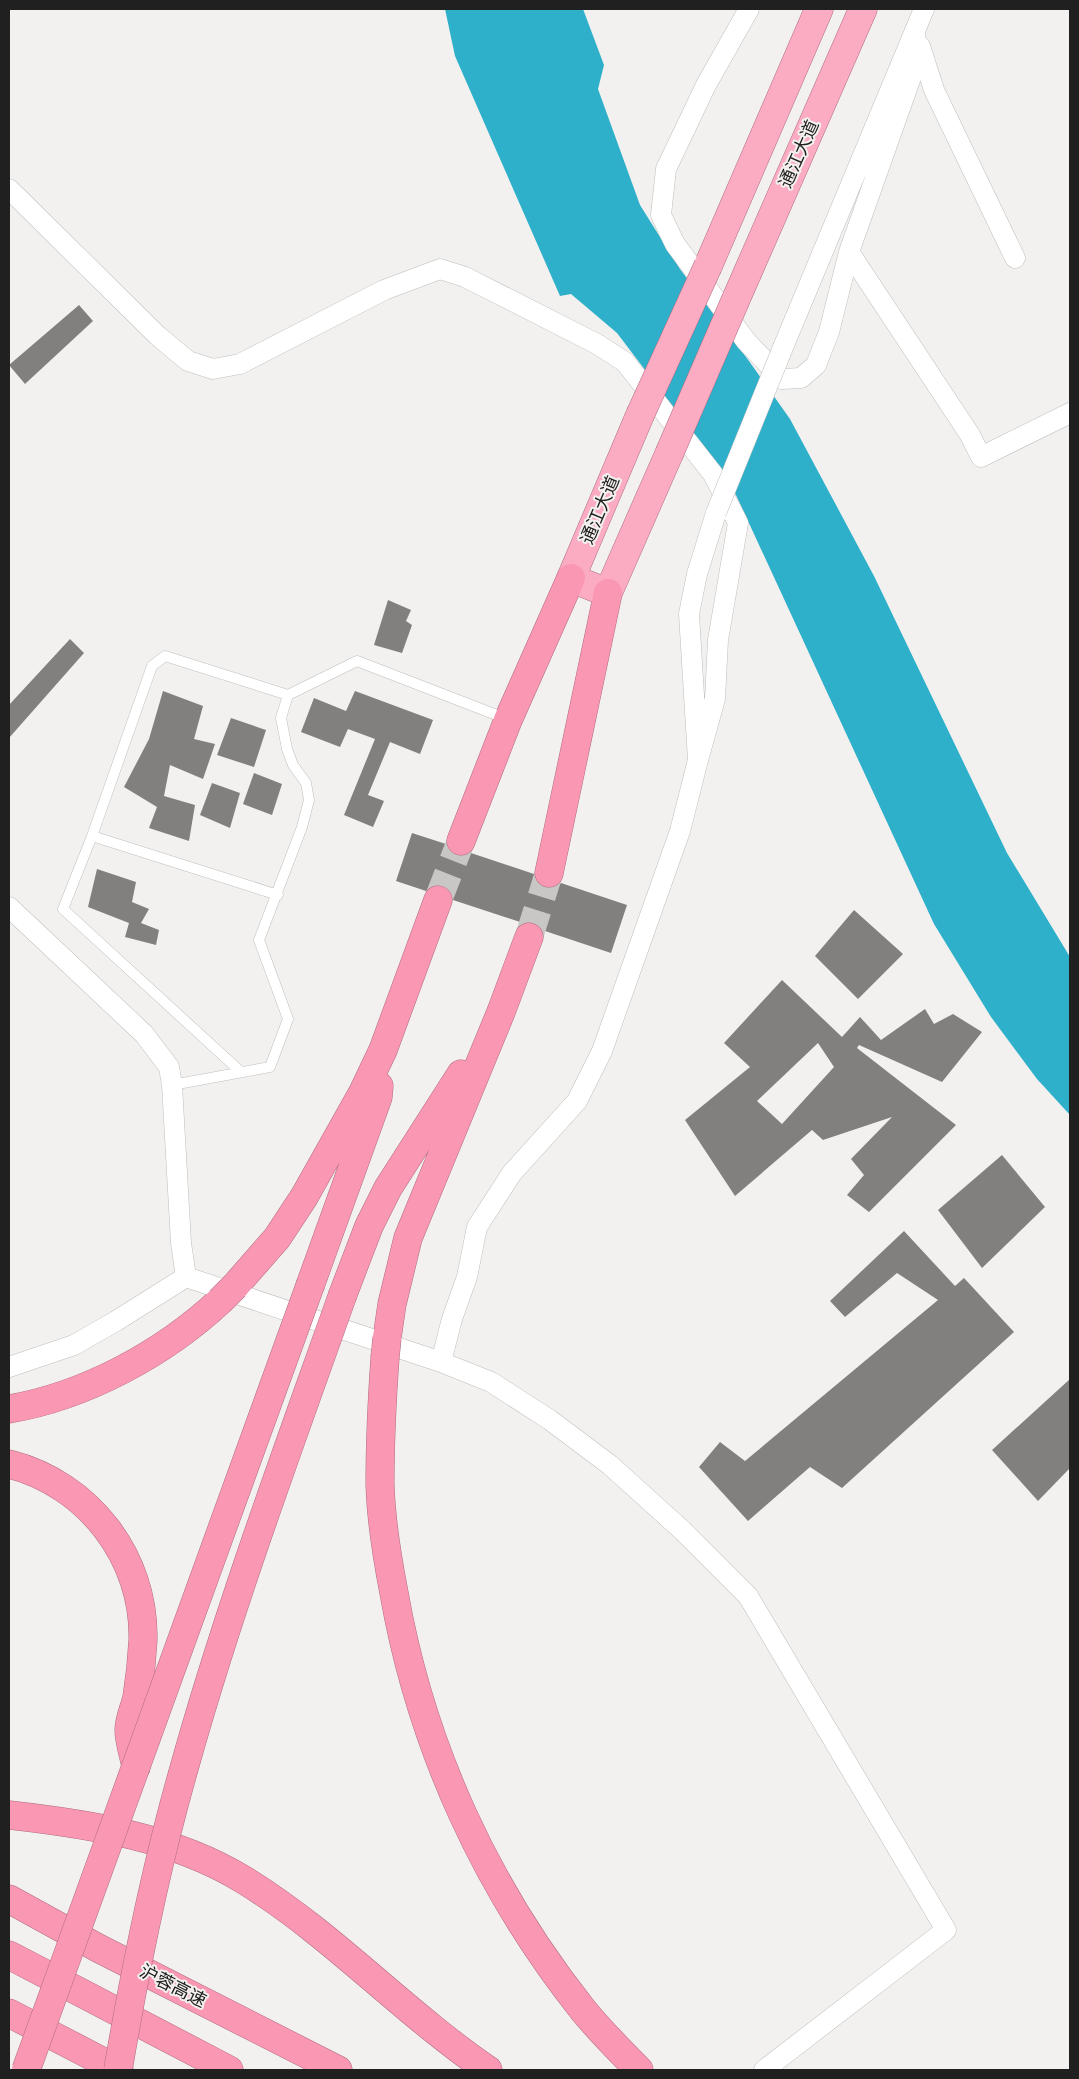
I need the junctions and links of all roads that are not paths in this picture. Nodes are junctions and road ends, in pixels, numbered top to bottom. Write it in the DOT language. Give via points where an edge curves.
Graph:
graph roads {
  1 [pos="749,9"];
  2 [pos="819,9"];
  3 [pos="863,9"];
  4 [pos="924,9"];
  5 [pos="915,30"];
  6 [pos="9,189"];
  7 [pos="849,252"];
  8 [pos="1015,258"];
  9 [pos="1070,413"];
  10 [pos="571,578"];
  11 [pos="608,593"];
  12 [pos="288,695"];
  13 [pos="508,720"];
  14 [pos="698,760"];
  15 [pos="92,836"];
  16 [pos="461,841"];
  17 [pos="549,873"];
  18 [pos="278,895"];
  19 [pos="438,900"];
  20 [pos="9,906"];
  21 [pos="528,937"];
  22 [pos="501,1012"];
  23 [pos="383,1050"];
  24 [pos="241,1072"];
  25 [pos="172,1085"];
  26 [pos="186,1276"];
  27 [pos="441,1362"];
  28 [pos="9,1367"];
  29 [pos="9,1409"];
  30 [pos="14,1465"];
  31 [pos="136,1767"];
  32 [pos="9,1815"];
  33 [pos="9,1899"];
  34 [pos="9,1955"];
  35 [pos="9,2013"];
  36 [pos="26,2070"];
  37 [pos="119,2070"];
  38 [pos="229,2070"];
  39 [pos="338,2070"];
  40 [pos="488,2070"];
  41 [pos="639,2070"];
  42 [pos="764,2070"];
  1 -- 7 [label="street" via="706,85 666,169 662,215 675,244 746,341 782,379 801,378 816,365 829,332"];
  2 -- 10 [label="highway, 通江大道, bridge"];
  3 -- 11 [label="highway, 通江大道, bridge"];
  4 -- 5 [label="street"];
  5 -- 7 [label="street" via="915,66"];
  5 -- 8 [label="street" via="934,90"];
  5 -- 14 [label="street, bridge" via="716,513 697,574 689,614"];
  6 -- 14 [label="street" via="158,336 188,361 214,369 240,364 384,290 440,269 465,277 597,344 625,362 713,474 738,523 718,640 715,699"];
  7 -- 9 [label="street" via="970,435 981,457"];
  10 -- 11 [label="highway"];
  10 -- 13 [label="highway"];
  11 -- 17 [label="highway"];
  12 -- 13 [label="lane" via="357,661"];
  12 -- 15 [label="lane" via="165,656 152,666"];
  12 -- 18 [label="lane" via="281,718 287,749 306,783 309,800"];
  13 -- 16 [label="highway"];
  14 -- 27 [label="street" via="680,831 602,1051 577,1101 512,1173 477,1227 467,1277"];
  15 -- 18 [label="lane"];
  15 -- 24 [label="lane" via="63,909"];
  18 -- 24 [label="lane" via="259,940 288,1019 270,1067"];
  19 -- 23 [label="highway"];
  20 -- 25 [label="street" via="144,1034 168,1067"];
  21 -- 22 [label="highway"];
  22 -- 37 [label="highway, bridge" via="388,1188 369,1226 343,1294 247,1564 182,1773 153,1887"];
  22 -- 41 [label="highway" via="408,1238 392,1304 382,1403 380,1486 388,1564 403,1648 427,1728 456,1805 536,1945 584,2011"];
  23 -- 29 [label="highway" via="304,1197 277,1238 228,1294 206,1314 152,1352 87,1386"];
  23 -- 31 [label="highway, bridge" via="378,1097"];
  24 -- 25 [label="lane"];
  25 -- 26 [label="street" via="181,1243"];
  26 -- 27 [label="street"];
  26 -- 28 [label="street" via="74,1345"];
  27 -- 42 [label="street" via="491,1382 550,1420 610,1465 748,1596 946,1930"];
  30 -- 31 [label="highway" via="42,1474 86,1504 120,1548 132,1576 143,1638 129,1729"];
  31 -- 36 [label="highway, bridge"];
  32 -- 40 [label="highway" via="126,1833 184,1852 242,1879 292,1912 432,2029"];
  33 -- 39 [label="highway, 沪蓉高速"];
  34 -- 38 [label="highway"];
  35 -- 37 [label="highway"];
}
